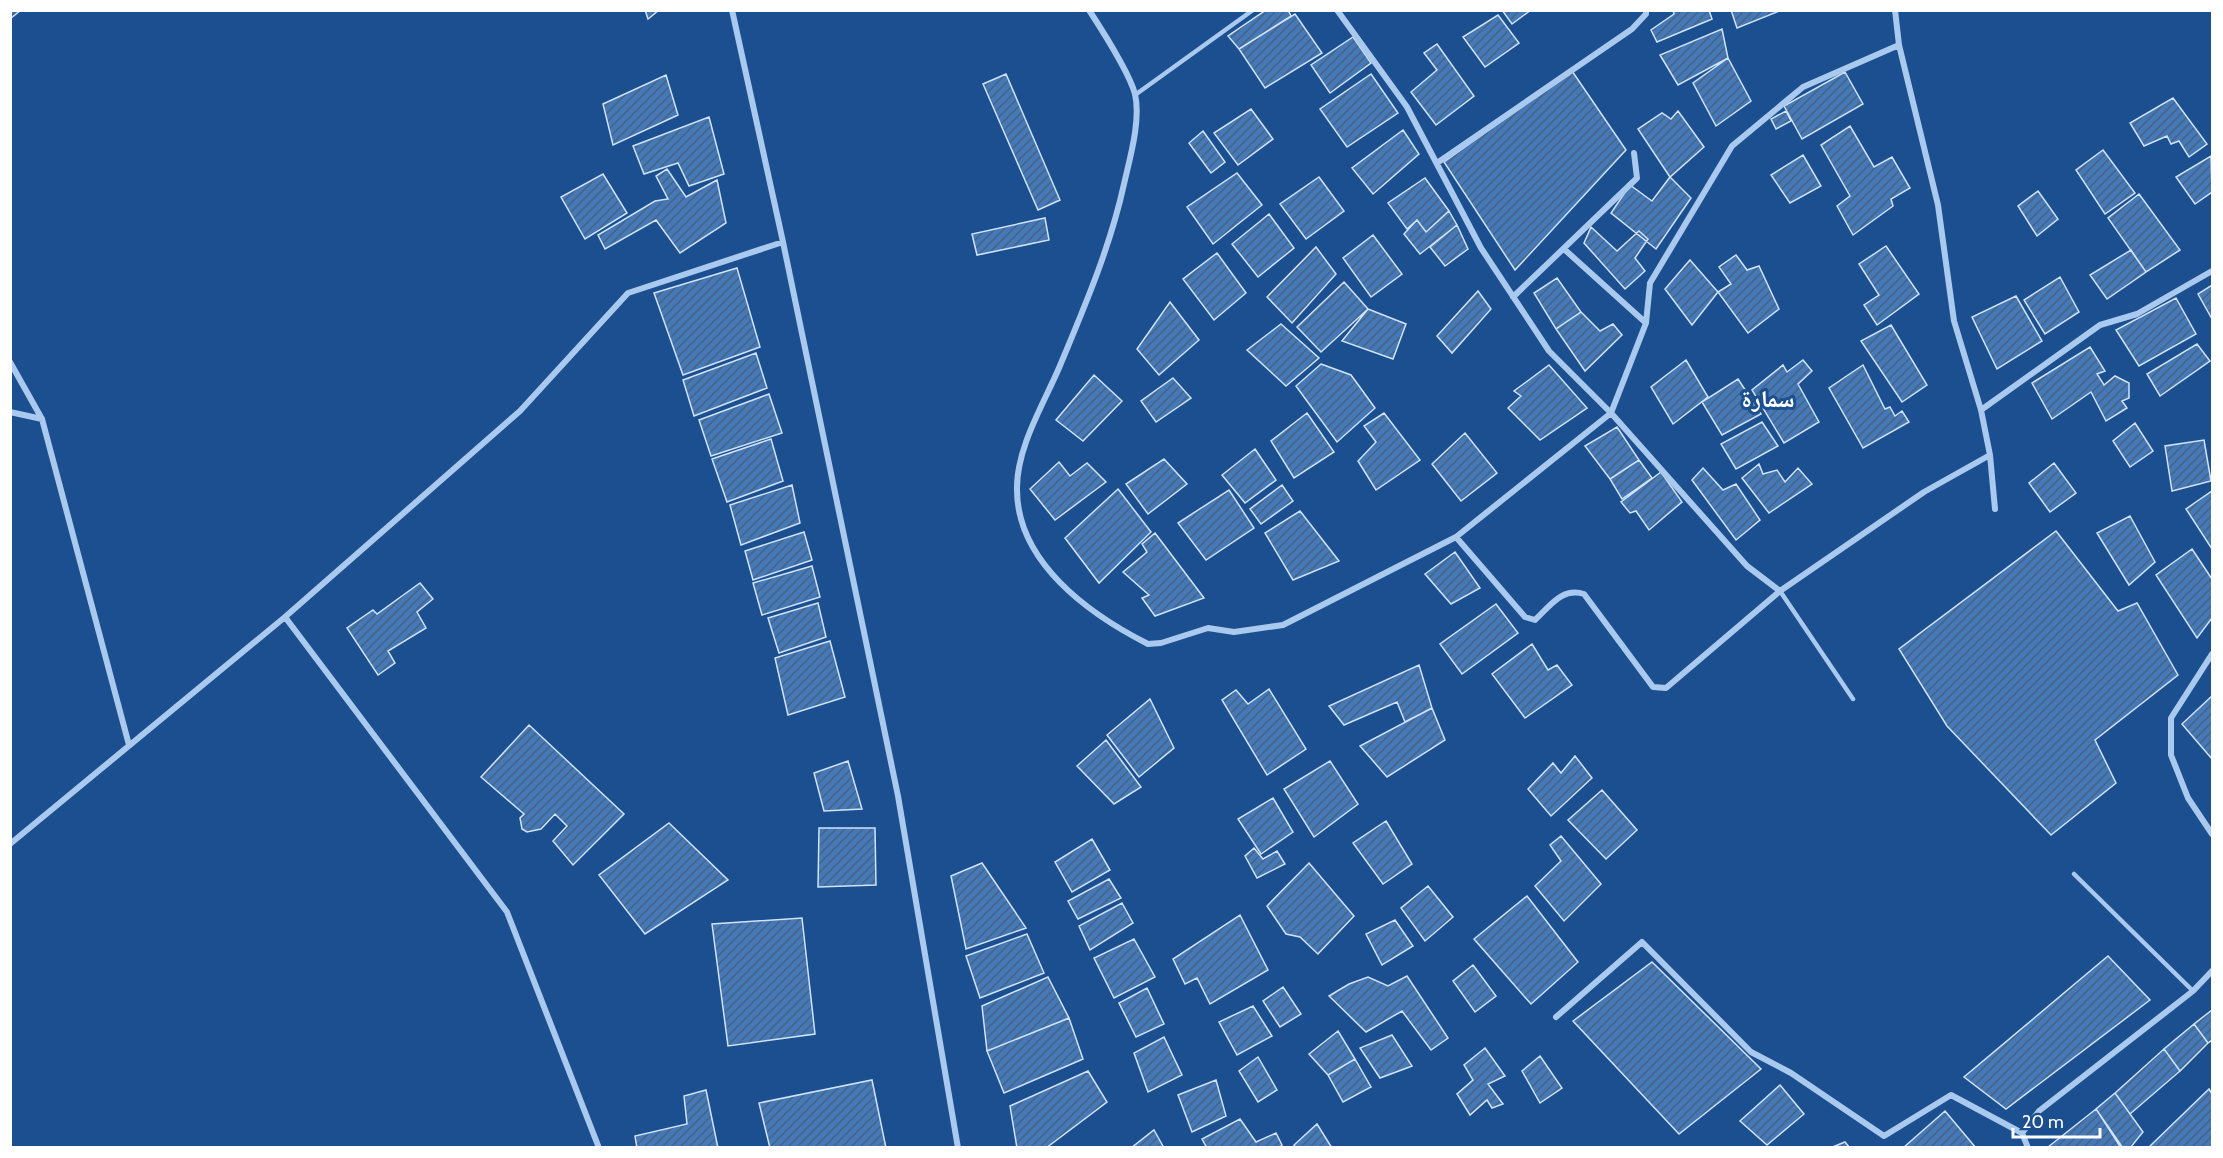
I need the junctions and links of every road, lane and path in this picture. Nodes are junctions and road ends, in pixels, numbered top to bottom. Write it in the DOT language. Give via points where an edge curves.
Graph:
graph roads {
  1 [pos="732,10"];
  2 [pos="1089,10"];
  3 [pos="1253,10"];
  4 [pos="1337,10"];
  5 [pos="1646,10"];
  6 [pos="1895,10"];
  7 [pos="1899,45"];
  8 [pos="1135,95"];
  9 [pos="1634,153"];
  10 [pos="1437,163"];
  11 [pos="783,242"];
  12 [pos="1564,249"];
  13 [pos="2212,271"];
  14 [pos="1514,297"];
  15 [pos="1646,323"];
  16 [pos="10,362"];
  17 [pos="1981,410"];
  18 [pos="10,412"];
  19 [pos="1611,413"];
  20 [pos="42,419"];
  21 [pos="1990,454"];
  22 [pos="1995,509"];
  23 [pos="1456,537"];
  24 [pos="1780,591"];
  25 [pos="285,617"];
  26 [pos="2212,654"];
  27 [pos="1853,699"];
  28 [pos="129,745"];
  29 [pos="2212,834"];
  30 [pos="10,844"];
  31 [pos="2074,874"];
  32 [pos="2212,971"];
  33 [pos="2193,991"];
  34 [pos="1556,1017"];
  35 [pos="2022,1133"];
  36 [pos="599,1148"];
  37 [pos="958,1148"];
  38 [pos="2028,1148"];
  1 -- 11 [label="street"];
  2 -- 8 [label="street"];
  3 -- 8 [label="lane"];
  4 -- 10 [label="street" via="1407,107"];
  5 -- 10 [label="street" via="1632,29"];
  6 -- 7 [label="street"];
  7 -- 15 [label="street" via="1803,87 1732,146 1650,283"];
  7 -- 17 [label="street" via="1938,205 1954,321"];
  8 -- 23 [label="street" via="1135,138 1114,226 1027,442 1018,474 1019,509 1043,562 1078,599 1148,644 1208,628 1234,632 1283,625"];
  9 -- 12 [label="street" via="1637,178"];
  10 -- 14 [label="street" via="1481,248"];
  11 -- 25 [label="street" via="628,293 520,411"];
  11 -- 37 [label="street" via="898,796"];
  12 -- 14 [label="street"];
  12 -- 15 [label="street"];
  13 -- 17 [label="street" via="2137,314 2100,326"];
  14 -- 19 [label="street" via="1549,351"];
  15 -- 19 [label="street"];
  16 -- 20 [label="street"];
  17 -- 21 [label="street"];
  18 -- 20 [label="street"];
  19 -- 23 [label="street"];
  19 -- 24 [label="street" via="1747,566"];
  20 -- 28 [label="street"];
  21 -- 22 [label="street"];
  21 -- 24 [label="street" via="1924,492"];
  23 -- 24 [label="street" via="1525,618 1535,620 1565,592 1584,594 1653,687 1666,688"];
  24 -- 27 [label="lane"];
  25 -- 28 [label="street"];
  25 -- 36 [label="street" via="507,912"];
  26 -- 29 [label="street" via="2171,718 2171,755 2188,798"];
  28 -- 30 [label="street"];
  31 -- 33 [label="lane"];
  32 -- 33 [label="street"];
  33 -- 35 [label="street" via="2039,1111"];
  34 -- 35 [label="street" via="1642,942 1751,1052 1791,1073 1884,1136 1951,1095"];
  35 -- 38 [label="street"];
}
